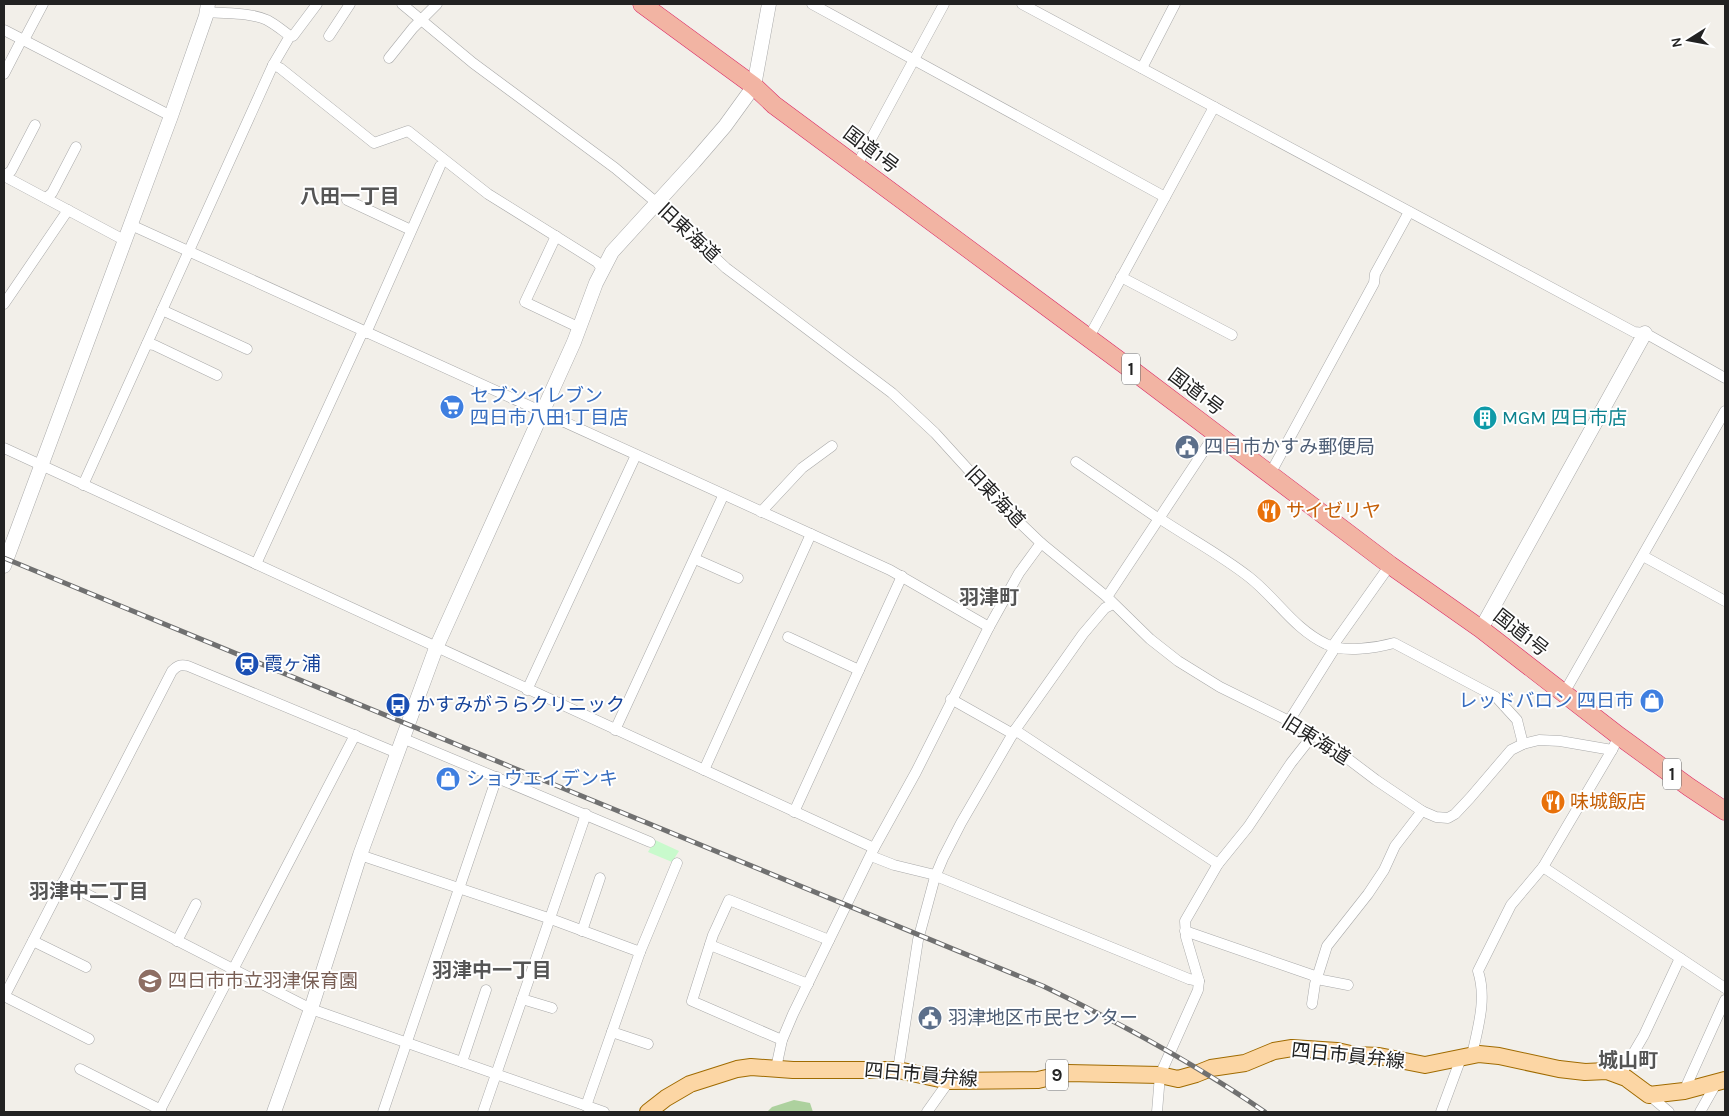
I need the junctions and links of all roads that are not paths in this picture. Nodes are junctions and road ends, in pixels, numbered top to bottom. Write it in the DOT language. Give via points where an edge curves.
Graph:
graph roads {
  1 [pos="43,4"];
  2 [pos="317,4"];
  3 [pos="350,4"];
  4 [pos="402,4"];
  5 [pos="437,4"];
  6 [pos="642,4"];
  7 [pos="770,4"];
  8 [pos="812,4"];
  9 [pos="944,4"];
  10 [pos="1022,4"];
  11 [pos="1175,4"];
  12 [pos="207,8"];
  13 [pos="422,20"];
  14 [pos="4,30"];
  15 [pos="290,36"];
  16 [pos="329,36"];
  17 [pos="23,39"];
  18 [pos="389,58"];
  19 [pos="914,58"];
  20 [pos="273,65"];
  21 [pos="1142,68"];
  22 [pos="4,74"];
  23 [pos="754,86"];
  24 [pos="1214,107"];
  25 [pos="171,116"];
  26 [pos="35,125"];
  27 [pos="76,147"];
  28 [pos="857,165"];
  29 [pos="440,166"];
  30 [pos="4,176"];
  31 [pos="1165,197"];
  32 [pos="46,198"];
  33 [pos="347,200"];
  34 [pos="657,203"];
  35 [pos="68,210"];
  36 [pos="1409,212"];
  37 [pos="130,225"];
  38 [pos="411,230"];
  39 [pos="556,236"];
  40 [pos="124,240"];
  41 [pos="189,252"];
  42 [pos="603,270"];
  43 [pos="1121,277"];
  44 [pos="4,304"];
  45 [pos="162,310"];
  46 [pos="580,328"];
  47 [pos="364,332"];
  48 [pos="1645,333"];
  49 [pos="1232,335"];
  50 [pos="1088,339"];
  51 [pos="147,344"];
  52 [pos="247,349"];
  53 [pos="216,375"];
  54 [pos="1725,378"];
  55 [pos="1725,411"];
  56 [pos="542,413"];
  57 [pos="1215,434"];
  58 [pos="832,446"];
  59 [pos="4,448"];
  60 [pos="636,455"];
  61 [pos="1076,462"];
  62 [pos="42,465"];
  63 [pos="1270,474"];
  64 [pos="83,485"];
  65 [pos="724,496"];
  66 [pos="762,512"];
  67 [pos="1159,518"];
  68 [pos="811,534"];
  69 [pos="1041,543"];
  70 [pos="1643,556"];
  71 [pos="695,559"];
  72 [pos="256,564"];
  73 [pos="1390,565"];
  74 [pos="4,566"];
  75 [pos="902,576"];
  76 [pos="738,578"];
  77 [pos="1110,601"];
  78 [pos="1725,601"];
  79 [pos="989,627"];
  80 [pos="1481,629"];
  81 [pos="788,637"];
  82 [pos="1335,647"];
  83 [pos="436,648"];
  84 [pos="859,670"];
  85 [pos="527,690"];
  86 [pos="1564,693"];
  87 [pos="951,699"];
  88 [pos="1289,721"];
  89 [pos="615,730"];
  90 [pos="1014,732"];
  91 [pos="355,735"];
  92 [pos="1313,735"];
  93 [pos="402,738"];
  94 [pos="1615,743"];
  95 [pos="1523,744"];
  96 [pos="397,753"];
  97 [pos="704,770"];
  98 [pos="497,777"];
  99 [pos="1422,811"];
  100 [pos="1725,811"];
  101 [pos="794,812"];
  102 [pos="586,814"];
  103 [pos="650,842"];
  104 [pos="872,852"];
  105 [pos="360,855"];
  106 [pos="677,863"];
  107 [pos="1218,864"];
  108 [pos="1543,867"];
  109 [pos="935,877"];
  110 [pos="600,878"];
  111 [pos="63,882"];
  112 [pos="459,889"];
  113 [pos="196,904"];
  114 [pos="551,919"];
  115 [pos="582,931"];
  116 [pos="1185,931"];
  117 [pos="829,940"];
  118 [pos="33,941"];
  119 [pos="177,941"];
  120 [pos="710,945"];
  121 [pos="640,952"];
  122 [pos="1680,958"];
  123 [pos="86,967"];
  124 [pos="234,970"];
  125 [pos="1317,979"];
  126 [pos="1199,981"];
  127 [pos="808,984"];
  128 [pos="1348,985"];
  129 [pos="1725,988"];
  130 [pos="486,990"];
  131 [pos="4,996"];
  132 [pos="522,999"];
  133 [pos="1725,1000"];
  134 [pos="1312,1004"];
  135 [pos="552,1008"];
  136 [pos="311,1009"];
  137 [pos="612,1032"];
  138 [pos="89,1039"];
  139 [pos="782,1040"];
  140 [pos="406,1044"];
  141 [pos="648,1044"];
  142 [pos="1466,1056"];
  143 [pos="462,1062"];
  144 [pos="776,1068"];
  145 [pos="80,1069"];
  146 [pos="898,1070"];
  147 [pos="496,1074"];
  148 [pos="1160,1075"];
  149 [pos="1620,1076"];
  150 [pos="950,1081"];
  151 [pos="1721,1081"];
  152 [pos="1684,1091"];
  153 [pos="1649,1095"];
  154 [pos="586,1108"];
  155 [pos="160,1111"];
  156 [pos="274,1112"];
  157 [pos="383,1112"];
  158 [pos="483,1112"];
  159 [pos="604,1112"];
  160 [pos="648,1112"];
  161 [pos="928,1112"];
  162 [pos="1156,1112"];
  163 [pos="1441,1112"];
  164 [pos="1669,1112"];
  165 [pos="1700,1112"];
  1 -- 17 [label="street"];
  2 -- 15 [label="street" via="294,36"];
  3 -- 16 [label="street"];
  4 -- 13 [label="street, 旧東海道"];
  5 -- 13 [label="street"];
  6 -- 23 [label="highway, 国道1号 / 1"];
  7 -- 23 [label="street"];
  8 -- 19 [label="street"];
  9 -- 19 [label="street"];
  10 -- 21 [label="street"];
  11 -- 21 [label="street"];
  12 -- 15 [label="street" via="267,20"];
  12 -- 25 [label="street"];
  13 -- 18 [label="street"];
  13 -- 34 [label="street, 旧東海道" via="473,63"];
  14 -- 17 [label="street"];
  15 -- 20 [label="street"];
  17 -- 22 [label="street"];
  17 -- 25 [label="street"];
  19 -- 28 [label="street"];
  19 -- 31 [label="street"];
  20 -- 39 [label="street" via="374,143 408,131 488,194"];
  20 -- 41 [label="street"];
  21 -- 24 [label="street"];
  23 -- 28 [label="highway, 国道1号 / 1" via="774,105"];
  23 -- 34 [label="street" via="719,133"];
  24 -- 31 [label="street"];
  24 -- 36 [label="street"];
  25 -- 37 [label="street"];
  26 -- 30 [label="street" via="11,171"];
  27 -- 32 [label="street" via="52,193"];
  28 -- 50 [label="highway, 国道1号 / 1"];
  29 -- 38 [label="street"];
  30 -- 32 [label="street"];
  31 -- 43 [label="street"];
  32 -- 35 [label="street"];
  33 -- 38 [label="street"];
  34 -- 42 [label="street" via="617,246"];
  34 -- 69 [label="street, 旧東海道" via="726,268 915,412 995,499"];
  35 -- 40 [label="street"];
  35 -- 44 [label="street"];
  36 -- 48 [label="street" via="1634,332"];
  36 -- 63 [label="street"];
  37 -- 40 [label="street"];
  37 -- 41 [label="street"];
  38 -- 47 [label="street"];
  39 -- 42 [label="street" via="598,262"];
  39 -- 46 [label="street" via="526,302"];
  40 -- 62 [label="street"];
  41 -- 45 [label="street"];
  41 -- 47 [label="street"];
  42 -- 46 [label="street"];
  43 -- 49 [label="street"];
  43 -- 50 [label="street"];
  45 -- 51 [label="street"];
  45 -- 52 [label="street"];
  46 -- 56 [label="street"];
  47 -- 56 [label="street"];
  47 -- 72 [label="street"];
  48 -- 54 [label="street"];
  48 -- 80 [label="street"];
  50 -- 57 [label="highway, 国道1号 / 1"];
  51 -- 53 [label="street"];
  51 -- 64 [label="street"];
  55 -- 70 [label="street"];
  56 -- 60 [label="street"];
  56 -- 83 [label="street"];
  57 -- 63 [label="highway, 国道1号 / 1"];
  57 -- 67 [label="street"];
  58 -- 66 [label="street" via="802,468"];
  59 -- 62 [label="street"];
  60 -- 65 [label="street"];
  60 -- 85 [label="street"];
  61 -- 67 [label="street"];
  62 -- 64 [label="street"];
  62 -- 74 [label="street"];
  63 -- 73 [label="highway, 国道1号 / 1"];
  64 -- 72 [label="street"];
  65 -- 66 [label="street"];
  65 -- 71 [label="street"];
  66 -- 68 [label="street"];
  67 -- 77 [label="street"];
  67 -- 82 [label="street" via="1247,576 1301,629"];
  68 -- 75 [label="street"];
  68 -- 97 [label="street"];
  69 -- 77 [label="street, 旧東海道"];
  69 -- 79 [label="street" via="1019,573"];
  70 -- 78 [label="street"];
  70 -- 86 [label="street"];
  71 -- 76 [label="street"];
  71 -- 89 [label="street"];
  72 -- 83 [label="street"];
  73 -- 80 [label="highway, 国道1号 / 1"];
  73 -- 82 [label="street" via="1334,644"];
  75 -- 79 [label="street"];
  75 -- 84 [label="street"];
  77 -- 88 [label="street, 旧東海道" via="1178,660 1232,695"];
  77 -- 90 [label="street"];
  79 -- 87 [label="street"];
  80 -- 86 [label="highway, 国道1号 / 1"];
  81 -- 84 [label="street"];
  82 -- 88 [label="street"];
  82 -- 95 [label="street" via="1372,648 1394,643 1471,682 1496,697 1512,713"];
  83 -- 85 [label="street"];
  83 -- 93 [label="street"];
  84 -- 101 [label="street"];
  85 -- 89 [label="street"];
  86 -- 94 [label="highway, 国道1号 / 1"];
  87 -- 90 [label="street"];
  87 -- 104 [label="street"];
  88 -- 92 [label="street, 旧東海道"];
  89 -- 97 [label="street"];
  90 -- 107 [label="street"];
  90 -- 109 [label="street" via="961,823"];
  91 -- 96 [label="street"];
  91 -- 111 [label="street" via="180,665 172,671"];
  91 -- 124 [label="street"];
  92 -- 99 [label="street, 旧東海道"];
  92 -- 107 [label="street"];
  93 -- 96 [label="street"];
  93 -- 98 [label="street"];
  94 -- 95 [label="street, 旧東海道" via="1539,740"];
  94 -- 100 [label="highway, 国道1号 / 1"];
  94 -- 108 [label="street"];
  95 -- 99 [label="street, 旧東海道" via="1506,755 1455,814 1436,818"];
  96 -- 105 [label="street"];
  97 -- 101 [label="street"];
  98 -- 102 [label="street"];
  98 -- 112 [label="street"];
  99 -- 125 [label="street" via="1395,846 1368,894 1327,946"];
  101 -- 104 [label="street"];
  102 -- 103 [label="street"];
  102 -- 114 [label="street"];
  104 -- 109 [label="street" via="894,865"];
  104 -- 117 [label="street"];
  105 -- 112 [label="street"];
  105 -- 136 [label="street"];
  106 -- 121 [label="street"];
  107 -- 116 [label="street" via="1185,921"];
  108 -- 122 [label="street"];
  108 -- 142 [label="street" via="1511,905 1478,971 1483,1000"];
  109 -- 126 [label="street"];
  109 -- 146 [label="street" via="918,940"];
  110 -- 115 [label="street"];
  111 -- 118 [label="street"];
  111 -- 119 [label="street"];
  112 -- 114 [label="street"];
  112 -- 140 [label="street"];
  113 -- 119 [label="street"];
  114 -- 115 [label="street"];
  114 -- 132 [label="street"];
  115 -- 121 [label="street"];
  116 -- 125 [label="street"];
  116 -- 126 [label="street"];
  117 -- 120 [label="street" via="728,900"];
  117 -- 127 [label="street"];
  118 -- 123 [label="street"];
  118 -- 131 [label="street"];
  119 -- 124 [label="street"];
  120 -- 127 [label="street"];
  120 -- 139 [label="street" via="692,1001"];
  121 -- 137 [label="street"];
  122 -- 129 [label="street"];
  122 -- 149 [label="street" via="1644,1035"];
  124 -- 136 [label="street"];
  124 -- 155 [label="street"];
  125 -- 128 [label="street"];
  125 -- 134 [label="street"];
  126 -- 148 [label="street" via="1198,990"];
  127 -- 139 [label="street"];
  130 -- 143 [label="street"];
  131 -- 138 [label="street"];
  132 -- 135 [label="street"];
  132 -- 147 [label="street"];
  133 -- 152 [label="street"];
  136 -- 140 [label="street"];
  136 -- 156 [label="street"];
  137 -- 141 [label="street"];
  137 -- 154 [label="street"];
  139 -- 144 [label="street"];
  140 -- 143 [label="street"];
  140 -- 157 [label="street"];
  142 -- 148 [label="main road, 四日市員弁線 / 9" via="1424,1065 1379,1056 1292,1048 1211,1068 1186,1078"];
  142 -- 149 [label="main road, 四日市員弁線 / 9" via="1499,1056 1559,1069 1607,1071"];
  142 -- 163 [label="street"];
  143 -- 147 [label="street"];
  144 -- 146 [label="main road, 四日市員弁線 / 9"];
  144 -- 160 [label="main road, 四日市員弁線 / 9" via="736,1069 706,1078 666,1098"];
  145 -- 155 [label="street"];
  146 -- 150 [label="main road, 四日市員弁線 / 9"];
  147 -- 154 [label="street"];
  147 -- 158 [label="street"];
  148 -- 150 [label="main road, 四日市員弁線 / 9" via="1068,1073 1038,1080"];
  148 -- 162 [label="street"];
  149 -- 153 [label="main road, 四日市員弁線 / 9"];
  150 -- 161 [label="street"];
  151 -- 152 [label="main road"];
  151 -- 165 [label="street"];
  152 -- 153 [label="main road"];
  153 -- 164 [label="street"];
  154 -- 159 [label="street"];
}
